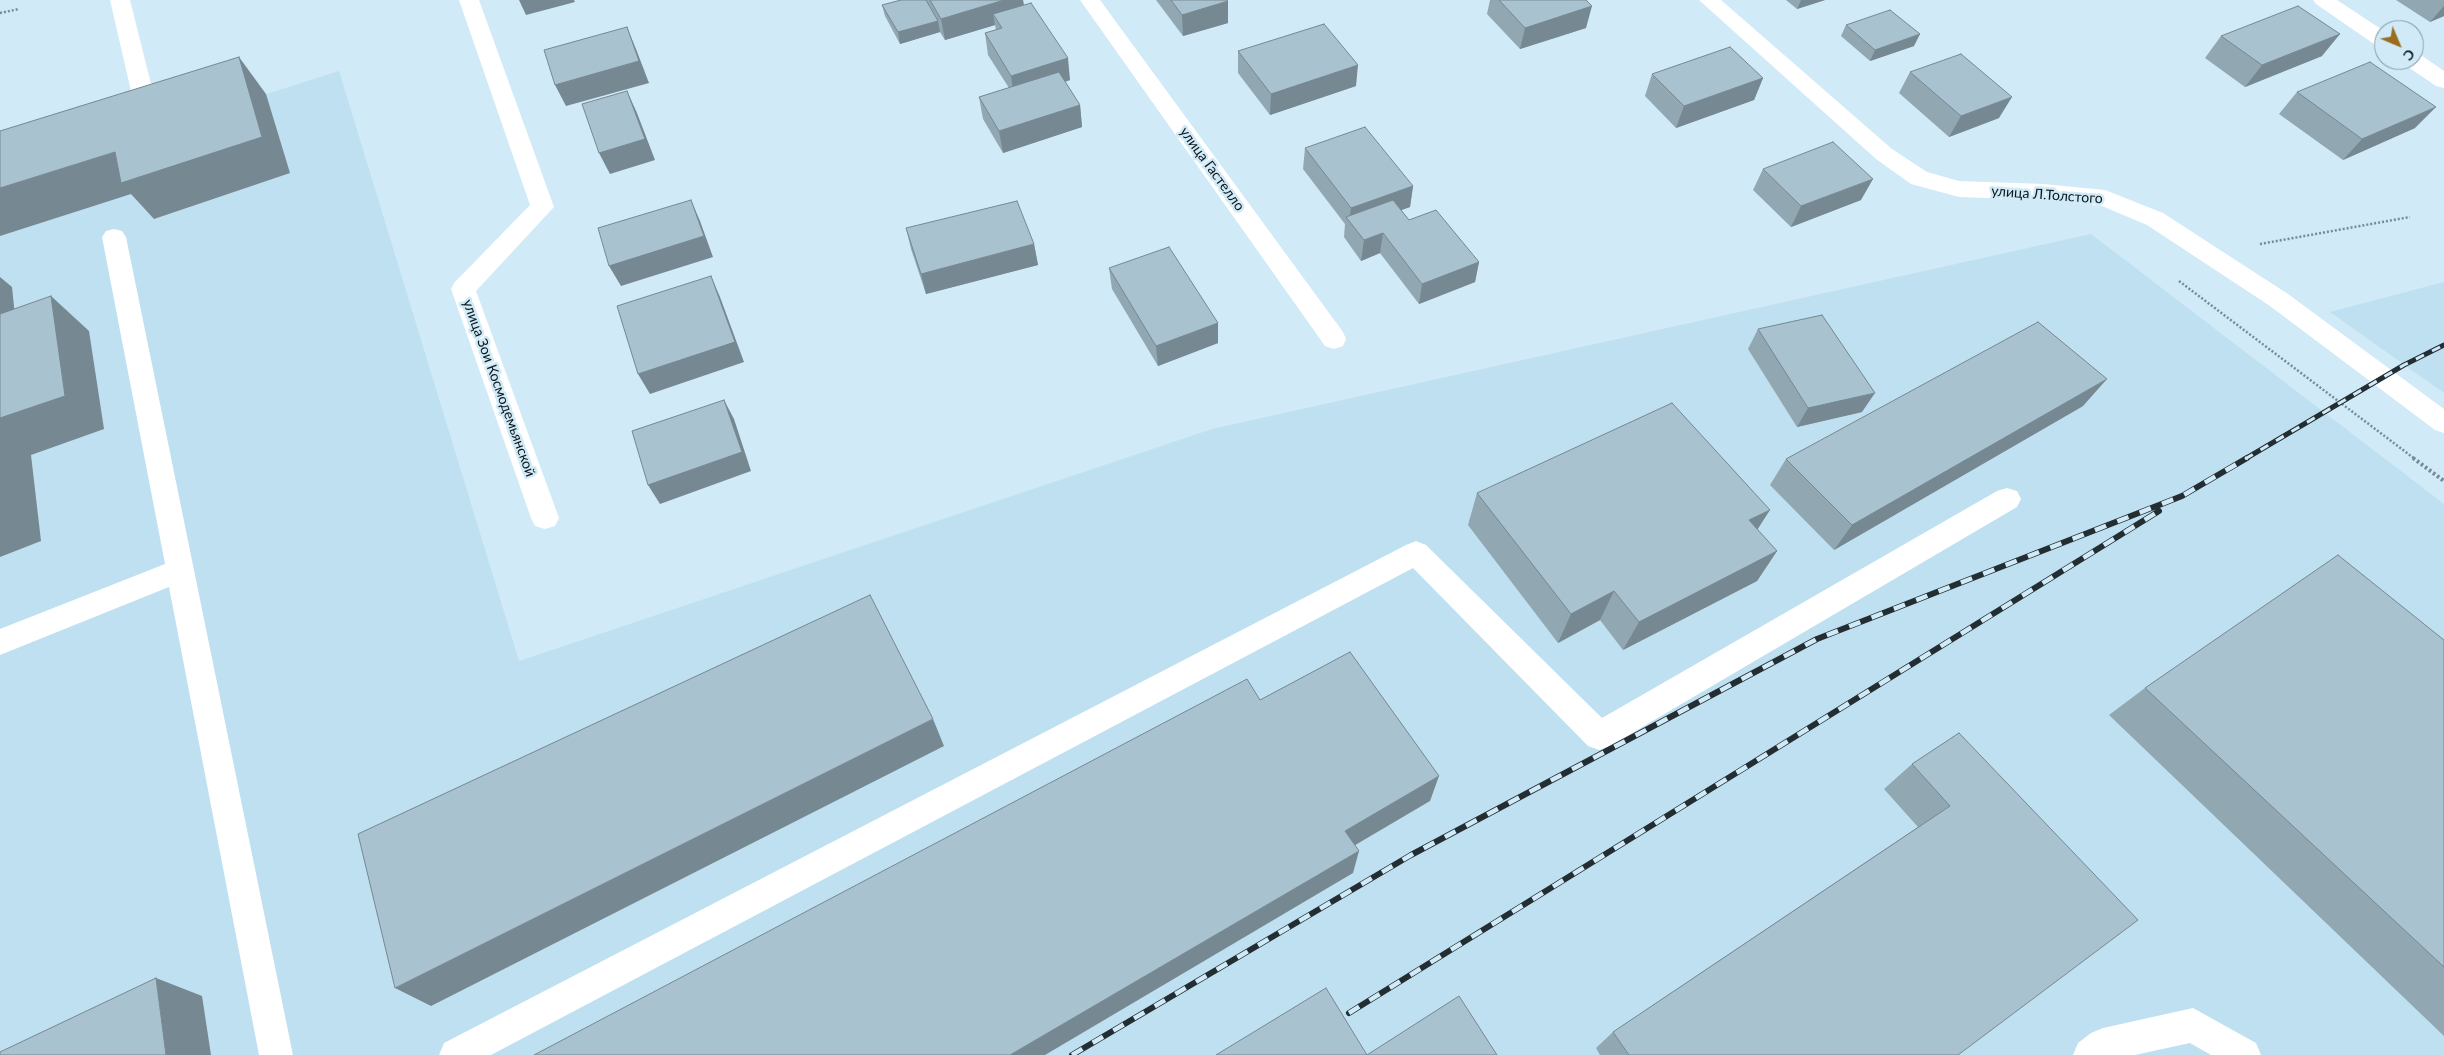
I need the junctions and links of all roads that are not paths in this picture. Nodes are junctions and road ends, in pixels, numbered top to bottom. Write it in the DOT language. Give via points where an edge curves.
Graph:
graph roads {
  1 [pos="120,0"];
  2 [pos="469,0"];
  3 [pos="1090,0"];
  4 [pos="1709,0"];
  5 [pos="2322,0"];
  6 [pos="2374,34"];
  7 [pos="2424,67"];
  8 [pos="2444,81"];
  9 [pos="145,104"];
  10 [pos="114,237"];
  11 [pos="1334,339"];
  12 [pos="2444,423"];
  13 [pos="2007,498"];
  14 [pos="545,518"];
  15 [pos="180,570"];
  16 [pos="0,642"];
  17 [pos="276,1055"];
  18 [pos="456,1055"];
  19 [pos="2090,1055"];
  20 [pos="2244,1055"];
  1 -- 9 [label="street"];
  2 -- 14 [label="street, улица Зои Космодемьянской" via="542,207 464,289"];
  3 -- 11 [label="street, улица Гастелло"];
  4 -- 12 [label="street, улица Л.Толстого" via="1884,154 1919,178 1959,189 2105,198 2155,219 2279,300"];
  5 -- 6 [label="street"];
  7 -- 8 [label="street"];
  10 -- 15 [label="street"];
  13 -- 18 [label="street" via="1599,736 1416,553"];
  15 -- 16 [label="street"];
  15 -- 17 [label="street"];
  19 -- 20 [label="street" via="2103,1045 2192,1025"];
}
